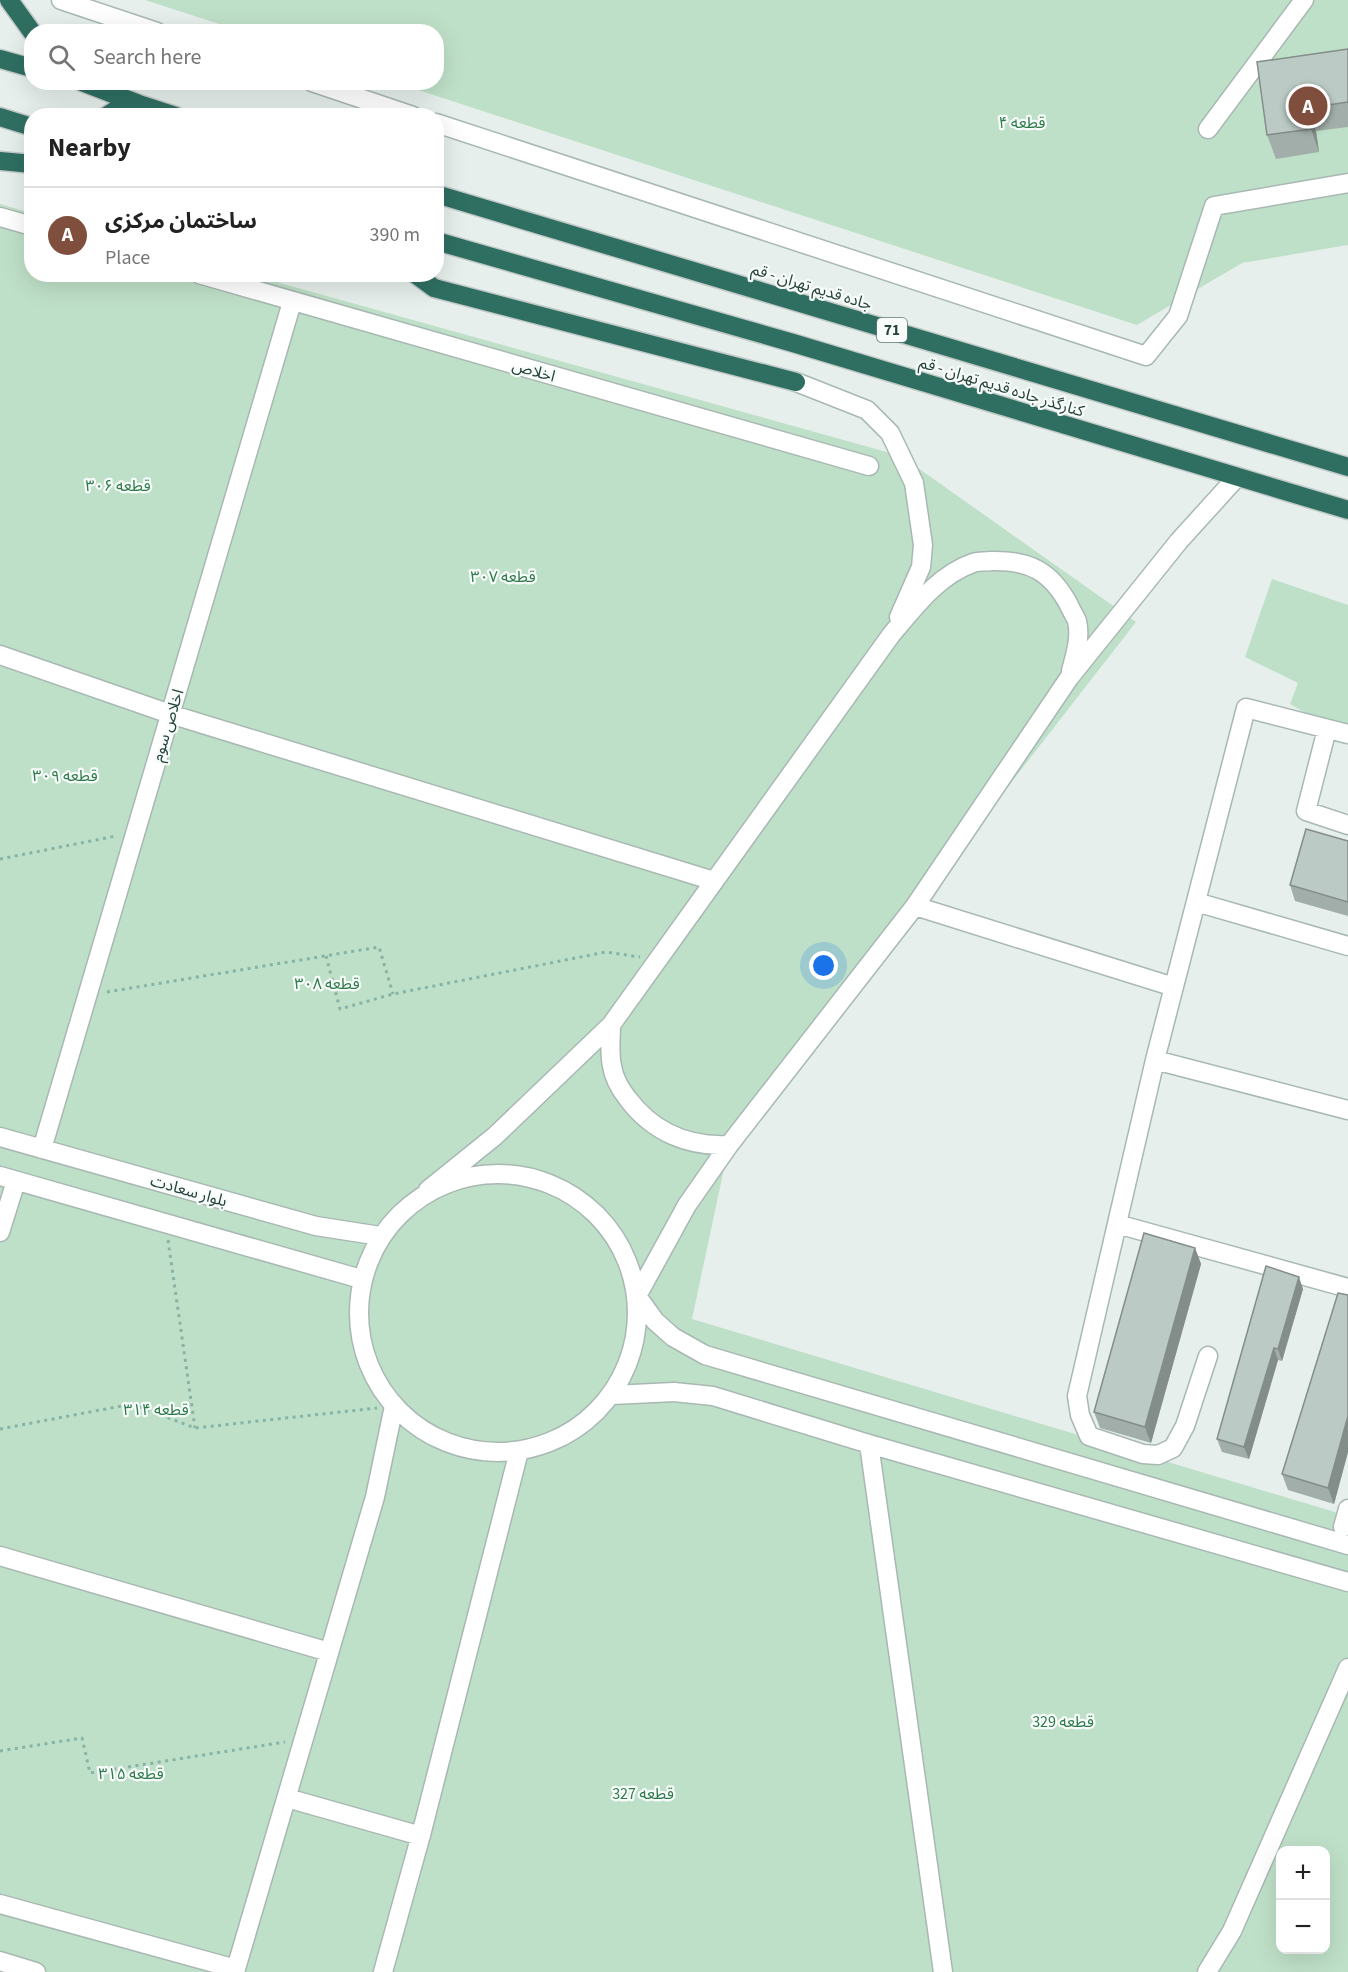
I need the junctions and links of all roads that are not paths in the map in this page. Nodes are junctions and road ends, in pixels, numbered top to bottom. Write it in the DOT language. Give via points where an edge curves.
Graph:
graph roads {
  1 [pos="9,0"];
  2 [pos="61,0"];
  3 [pos="1304,0"];
  4 [pos="26,24"];
  5 [pos="133,24"];
  6 [pos="0,59"];
  7 [pos="24,66"];
  8 [pos="102,90"];
  9 [pos="336,90"];
  10 [pos="139,104"];
  11 [pos="121,108"];
  12 [pos="151,108"];
  13 [pos="389,108"];
  14 [pos="0,117"];
  15 [pos="24,124"];
  16 [pos="444,126"];
  17 [pos="1208,129"];
  18 [pos="0,161"];
  19 [pos="24,163"];
  20 [pos="1348,183"];
  21 [pos="444,196"];
  22 [pos="0,217"];
  23 [pos="24,224"];
  24 [pos="444,243"];
  25 [pos="226,282"];
  26 [pos="426,282"];
  27 [pos="292,302"];
  28 [pos="796,382"];
  29 [pos="869,466"];
  30 [pos="1348,467"];
  31 [pos="1237,477"];
  32 [pos="1348,510"];
  33 [pos="891,635"];
  34 [pos="0,655"];
  35 [pos="1070,678"];
  36 [pos="170,714"];
  37 [pos="1327,729"];
  38 [pos="1348,734"];
  39 [pos="1348,825"];
  40 [pos="714,881"];
  41 [pos="1196,902"];
  42 [pos="915,906"];
  43 [pos="1348,946"];
  44 [pos="1174,987"];
  45 [pos="610,1025"];
  46 [pos="1155,1060"];
  47 [pos="1348,1110"];
  48 [pos="0,1137"];
  49 [pos="729,1145"];
  50 [pos="42,1149"];
  51 [pos="8,1178"];
  52 [pos="428,1191"];
  53 [pos="1117,1224"];
  54 [pos="0,1232"];
  55 [pos="380,1236"];
  56 [pos="361,1279"];
  57 [pos="1348,1288"];
  58 [pos="637,1296"];
  59 [pos="1208,1356"];
  60 [pos="612,1395"];
  61 [pos="394,1406"];
  62 [pos="869,1444"];
  63 [pos="519,1451"];
  64 [pos="1348,1509"];
  65 [pos="1343,1527"];
  66 [pos="1348,1545"];
  67 [pos="0,1556"];
  68 [pos="1348,1582"];
  69 [pos="330,1652"];
  70 [pos="1348,1668"];
  71 [pos="286,1798"];
  72 [pos="421,1836"];
  73 [pos="0,1904"];
  74 [pos="0,1961"];
  75 [pos="236,1971"];
  76 [pos="36,1972"];
  77 [pos="383,1972"];
  78 [pos="943,1972"];
  79 [pos="1207,1972"];
  1 -- 4 [label="highway"];
  2 -- 5 [label="street"];
  3 -- 17 [label="street"];
  6 -- 7 [label="highway"];
  8 -- 10 [label="highway"];
  9 -- 13 [label="street"];
  10 -- 11 [label="highway"];
  10 -- 12 [label="highway"];
  14 -- 15 [label="highway"];
  16 -- 20 [label="street" via="1146,356 1178,316 1214,206"];
  18 -- 19 [label="highway"];
  21 -- 30 [label="highway, جاده قدیم تهران - قم / 71"];
  22 -- 23 [label="street"];
  24 -- 31 [label="highway, کنارگذر جاده قدیم تهران - قم" via="793,343"];
  25 -- 27 [label="street, اخلاص"];
  26 -- 28 [label="highway" via="434,288"];
  27 -- 29 [label="street, اخلاص"];
  27 -- 36 [label="street, اخلاص سوم"];
  28 -- 33 [label="street" via="867,410 890,433 914,483 923,545 921,567"];
  31 -- 32 [label="highway, کنارگذر جاده قدیم تهران - قم"];
  31 -- 35 [label="street" via="1179,541"];
  33 -- 35 [label="street" via="930,591 974,562 1026,565 1050,576 1077,621 1078,645"];
  33 -- 40 [label="street"];
  34 -- 36 [label="street"];
  35 -- 42 [label="street"];
  36 -- 40 [label="street"];
  36 -- 50 [label="street, اخلاص سوم"];
  37 -- 38 [label="street"];
  37 -- 39 [label="street" via="1306,812"];
  37 -- 41 [label="street" via="1246,708"];
  40 -- 45 [label="street"];
  41 -- 43 [label="street"];
  41 -- 44 [label="street"];
  42 -- 44 [label="street"];
  42 -- 49 [label="street"];
  44 -- 46 [label="street"];
  45 -- 49 [label="street" via="612,1066 618,1086 638,1112 661,1131 709,1146"];
  45 -- 52 [label="street" via="495,1136"];
  46 -- 47 [label="street"];
  46 -- 53 [label="street"];
  48 -- 50 [label="street, بلوار سعادت"];
  49 -- 58 [label="street" via="687,1205"];
  50 -- 55 [label="street, بلوار سعادت" via="316,1226"];
  51 -- 54 [label="street"];
  51 -- 56 [label="street"];
  52 -- 55 [label="street" via="401,1210"];
  52 -- 58 [label="street" via="471,1175 517,1174 560,1187 597,1214 624,1252"];
  53 -- 57 [label="street"];
  53 -- 59 [label="street" via="1077,1396 1089,1436 1143,1454 1158,1455 1173,1448 1185,1426"];
  55 -- 56 [label="street"];
  56 -- 61 [label="street" via="358,1324 369,1368"];
  58 -- 60 [label="street" via="637,1329 629,1362"];
  58 -- 66 [label="street" via="673,1337 705,1355"];
  60 -- 62 [label="street" via="674,1392 713,1396"];
  60 -- 63 [label="street" via="586,1422 555,1441"];
  61 -- 63 [label="street" via="420,1429 451,1444 484,1452"];
  61 -- 69 [label="street" via="375,1497"];
  62 -- 68 [label="street"];
  62 -- 78 [label="street"];
  63 -- 72 [label="street"];
  64 -- 65 [label="street"];
  67 -- 69 [label="street"];
  69 -- 71 [label="street"];
  70 -- 79 [label="street" via="1232,1931"];
  71 -- 72 [label="street"];
  71 -- 75 [label="street"];
  72 -- 77 [label="street"];
  73 -- 75 [label="street"];
  74 -- 76 [label="street"];
}
